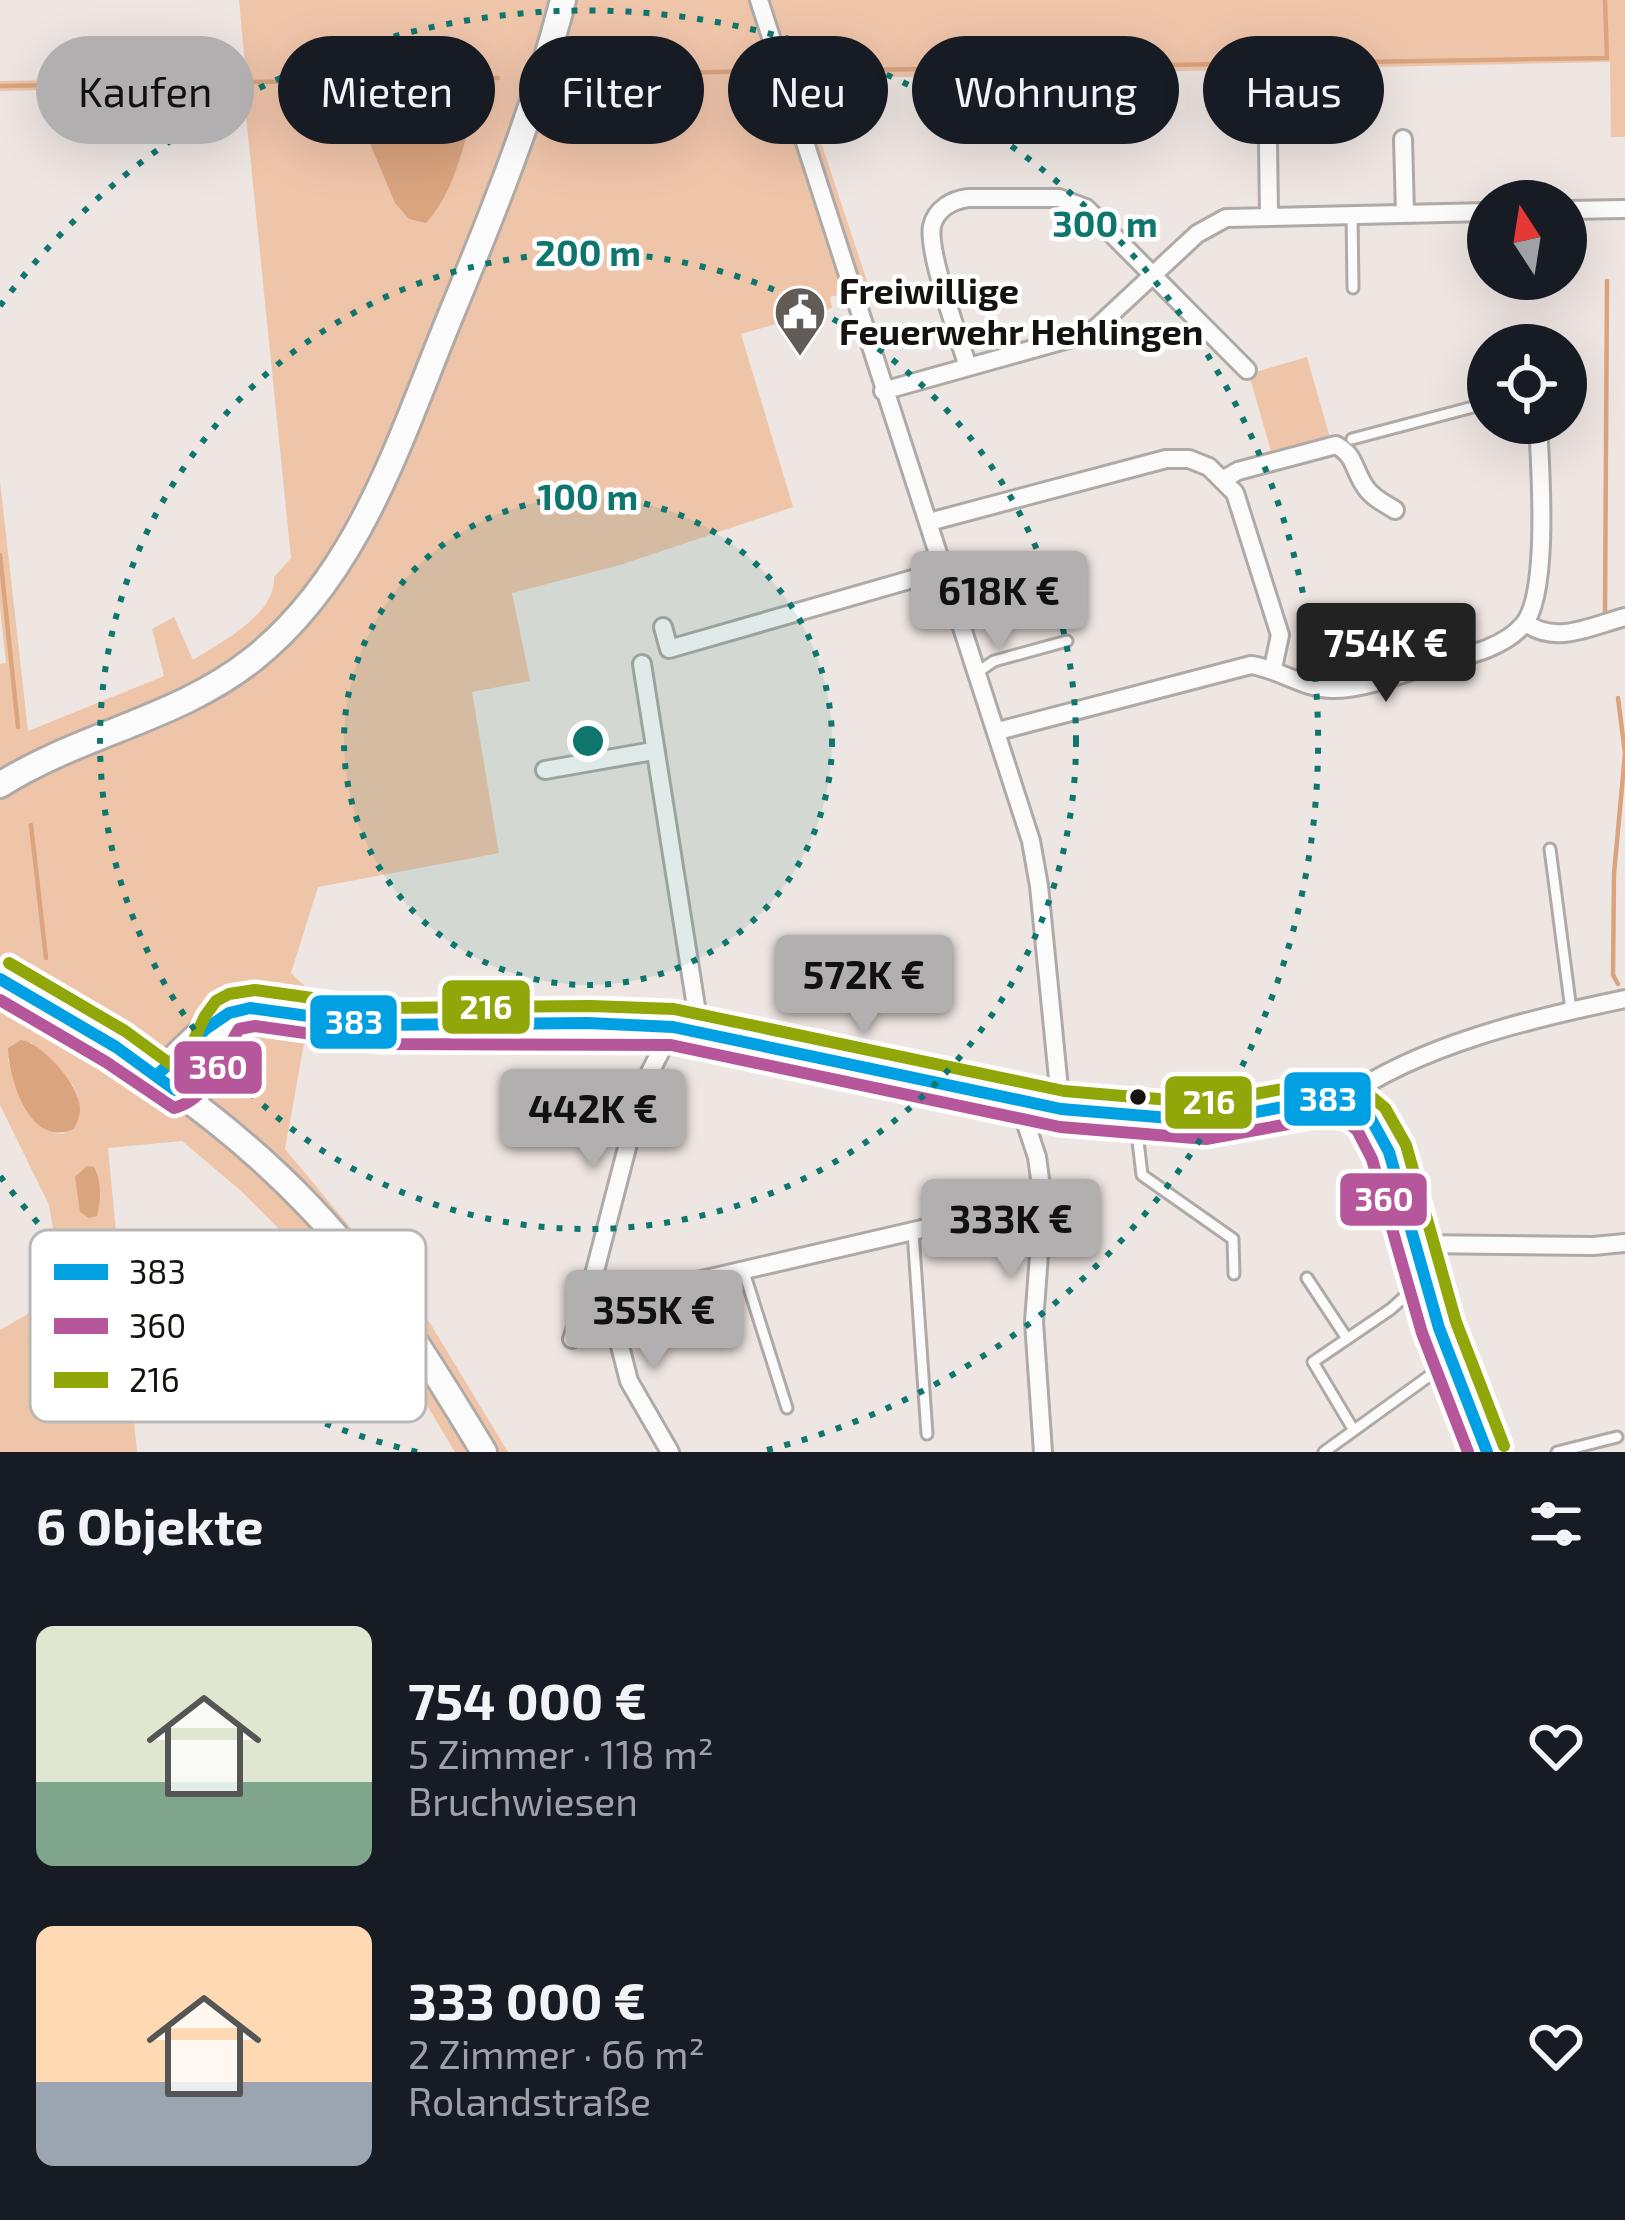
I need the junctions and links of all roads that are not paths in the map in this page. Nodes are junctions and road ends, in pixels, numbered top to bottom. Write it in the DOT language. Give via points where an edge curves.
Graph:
graph roads {
  1 [pos="563,0"];
  2 [pos="758,0"];
  3 [pos="1403,139"];
  4 [pos="1268,144"];
  5 [pos="1625,209"];
  6 [pos="1587,210"];
  7 [pos="1467,212"];
  8 [pos="1405,213"];
  9 [pos="1352,214"];
  10 [pos="1269,215"];
  11 [pos="1151,276"];
  12 [pos="1353,288"];
  13 [pos="968,367"];
  14 [pos="1246,370"];
  15 [pos="884,391"];
  16 [pos="1467,409"];
  17 [pos="1352,439"];
  18 [pos="1538,444"];
  19 [pos="1224,478"];
  20 [pos="1395,510"];
  21 [pos="928,522"];
  22 [pos="944,570"];
  23 [pos="1625,617"];
  24 [pos="1526,623"];
  25 [pos="663,627"];
  26 [pos="1067,640"];
  27 [pos="642,664"];
  28 [pos="1273,668"];
  29 [pos="978,672"];
  30 [pos="998,731"];
  31 [pos="653,752"];
  32 [pos="45,760"];
  33 [pos="545,770"];
  34 [pos="0,785"];
  35 [pos="0,799"];
  36 [pos="1550,849"];
  37 [pos="0,965"];
  38 [pos="0,979"];
  39 [pos="1625,999"];
  40 [pos="1571,1010"];
  41 [pos="219,1022"];
  42 [pos="76,1023"];
  43 [pos="673,1027"];
  44 [pos="700,1032"];
  45 [pos="205,1058"];
  46 [pos="165,1083"];
  47 [pos="1342,1100"];
  48 [pos="1019,1103"];
  49 [pos="1060,1109"];
  50 [pos="1135,1116"];
  51 [pos="224,1127"];
  52 [pos="1043,1201"];
  53 [pos="330,1230"];
  54 [pos="913,1232"];
  55 [pos="1625,1243"];
  56 [pos="1416,1244"];
  57 [pos="744,1272"];
  58 [pos="1234,1274"];
  59 [pos="1307,1278"];
  60 [pos="1424,1280"];
  61 [pos="609,1303"];
  62 [pos="584,1307"];
  63 [pos="1347,1336"];
  64 [pos="572,1339"];
  65 [pos="426,1359"];
  66 [pos="1450,1361"];
  67 [pos="787,1408"];
  68 [pos="1353,1429"];
  69 [pos="927,1434"];
  70 [pos="1617,1437"];
  71 [pos="484,1452"];
  72 [pos="670,1452"];
  73 [pos="1043,1452"];
  74 [pos="1324,1452"];
  75 [pos="1487,1452"];
  76 [pos="1557,1452"];
  1 -- 32 [label="main road" via="490,220 380,487 338,565 292,624 234,674"];
  2 -- 15 [label="street"];
  3 -- 8 [label="street"];
  4 -- 10 [label="street"];
  5 -- 6 [label="street"];
  7 -- 8 [label="street"];
  8 -- 9 [label="street"];
  9 -- 10 [label="street"];
  9 -- 12 [label="lane"];
  10 -- 11 [label="street" via="1210,225"];
  11 -- 13 [label="street" via="1083,335"];
  11 -- 13 [label="street" via="1095,215 1073,203 955,200 932,227"];
  11 -- 14 [label="street"];
  13 -- 15 [label="street"];
  15 -- 21 [label="street"];
  16 -- 17 [label="lane"];
  18 -- 24 [label="street" via="1539,566"];
  19 -- 20 [label="street" via="1336,445 1354,460 1371,495"];
  19 -- 21 [label="street" via="1189,459 1166,459"];
  19 -- 28 [label="street" via="1280,635"];
  21 -- 22 [label="street"];
  22 -- 25 [label="street" via="669,650"];
  22 -- 29 [label="street"];
  23 -- 24 [label="street" via="1556,635"];
  24 -- 28 [label="street" via="1473,653 1352,688 1326,689"];
  26 -- 29 [label="lane"];
  27 -- 31 [label="street"];
  28 -- 30 [label="street" via="1227,668"];
  29 -- 30 [label="street"];
  30 -- 49 [label="street" via="1039,886"];
  31 -- 33 [label="street"];
  31 -- 44 [label="street"];
  32 -- 34 [label="main road"];
  32 -- 35 [label="main road"];
  36 -- 40 [label="lane"];
  37 -- 42 [label="main road"];
  38 -- 42 [label="main road"];
  39 -- 40 [label="street"];
  40 -- 47 [label="street" via="1433,1054"];
  41 -- 43 [label="main road" via="248,1007 383,1027"];
  41 -- 45 [label="main road"];
  41 -- 46 [label="main road"];
  42 -- 46 [label="main road"];
  43 -- 44 [label="main road"];
  43 -- 62 [label="street" via="643,1086"];
  44 -- 48 [label="main road"];
  45 -- 46 [label="main road"];
  45 -- 51 [label="main road" via="200,1095"];
  46 -- 51 [label="main road"];
  47 -- 50 [label="main road" via="1228,1120"];
  47 -- 56 [label="main road" via="1380,1131"];
  48 -- 49 [label="main road"];
  48 -- 52 [label="street"];
  49 -- 50 [label="main road"];
  50 -- 58 [label="lane" via="1142,1175 1232,1239"];
  51 -- 53 [label="main road"];
  52 -- 54 [label="street"];
  52 -- 73 [label="street" via="1034,1322"];
  54 -- 57 [label="street"];
  54 -- 69 [label="lane"];
  55 -- 56 [label="street"];
  56 -- 60 [label="main road"];
  57 -- 61 [label="street"];
  57 -- 67 [label="lane"];
  59 -- 63 [label="lane"];
  60 -- 63 [label="lane"];
  60 -- 66 [label="main road"];
  61 -- 62 [label="street"];
  61 -- 72 [label="street" via="629,1381"];
  62 -- 64 [label="street"];
  63 -- 68 [label="lane" via="1313,1362"];
  65 -- 71 [label="main road"];
  66 -- 68 [label="lane"];
  66 -- 75 [label="main road"];
  68 -- 74 [label="lane"];
  70 -- 76 [label="lane"];
}
